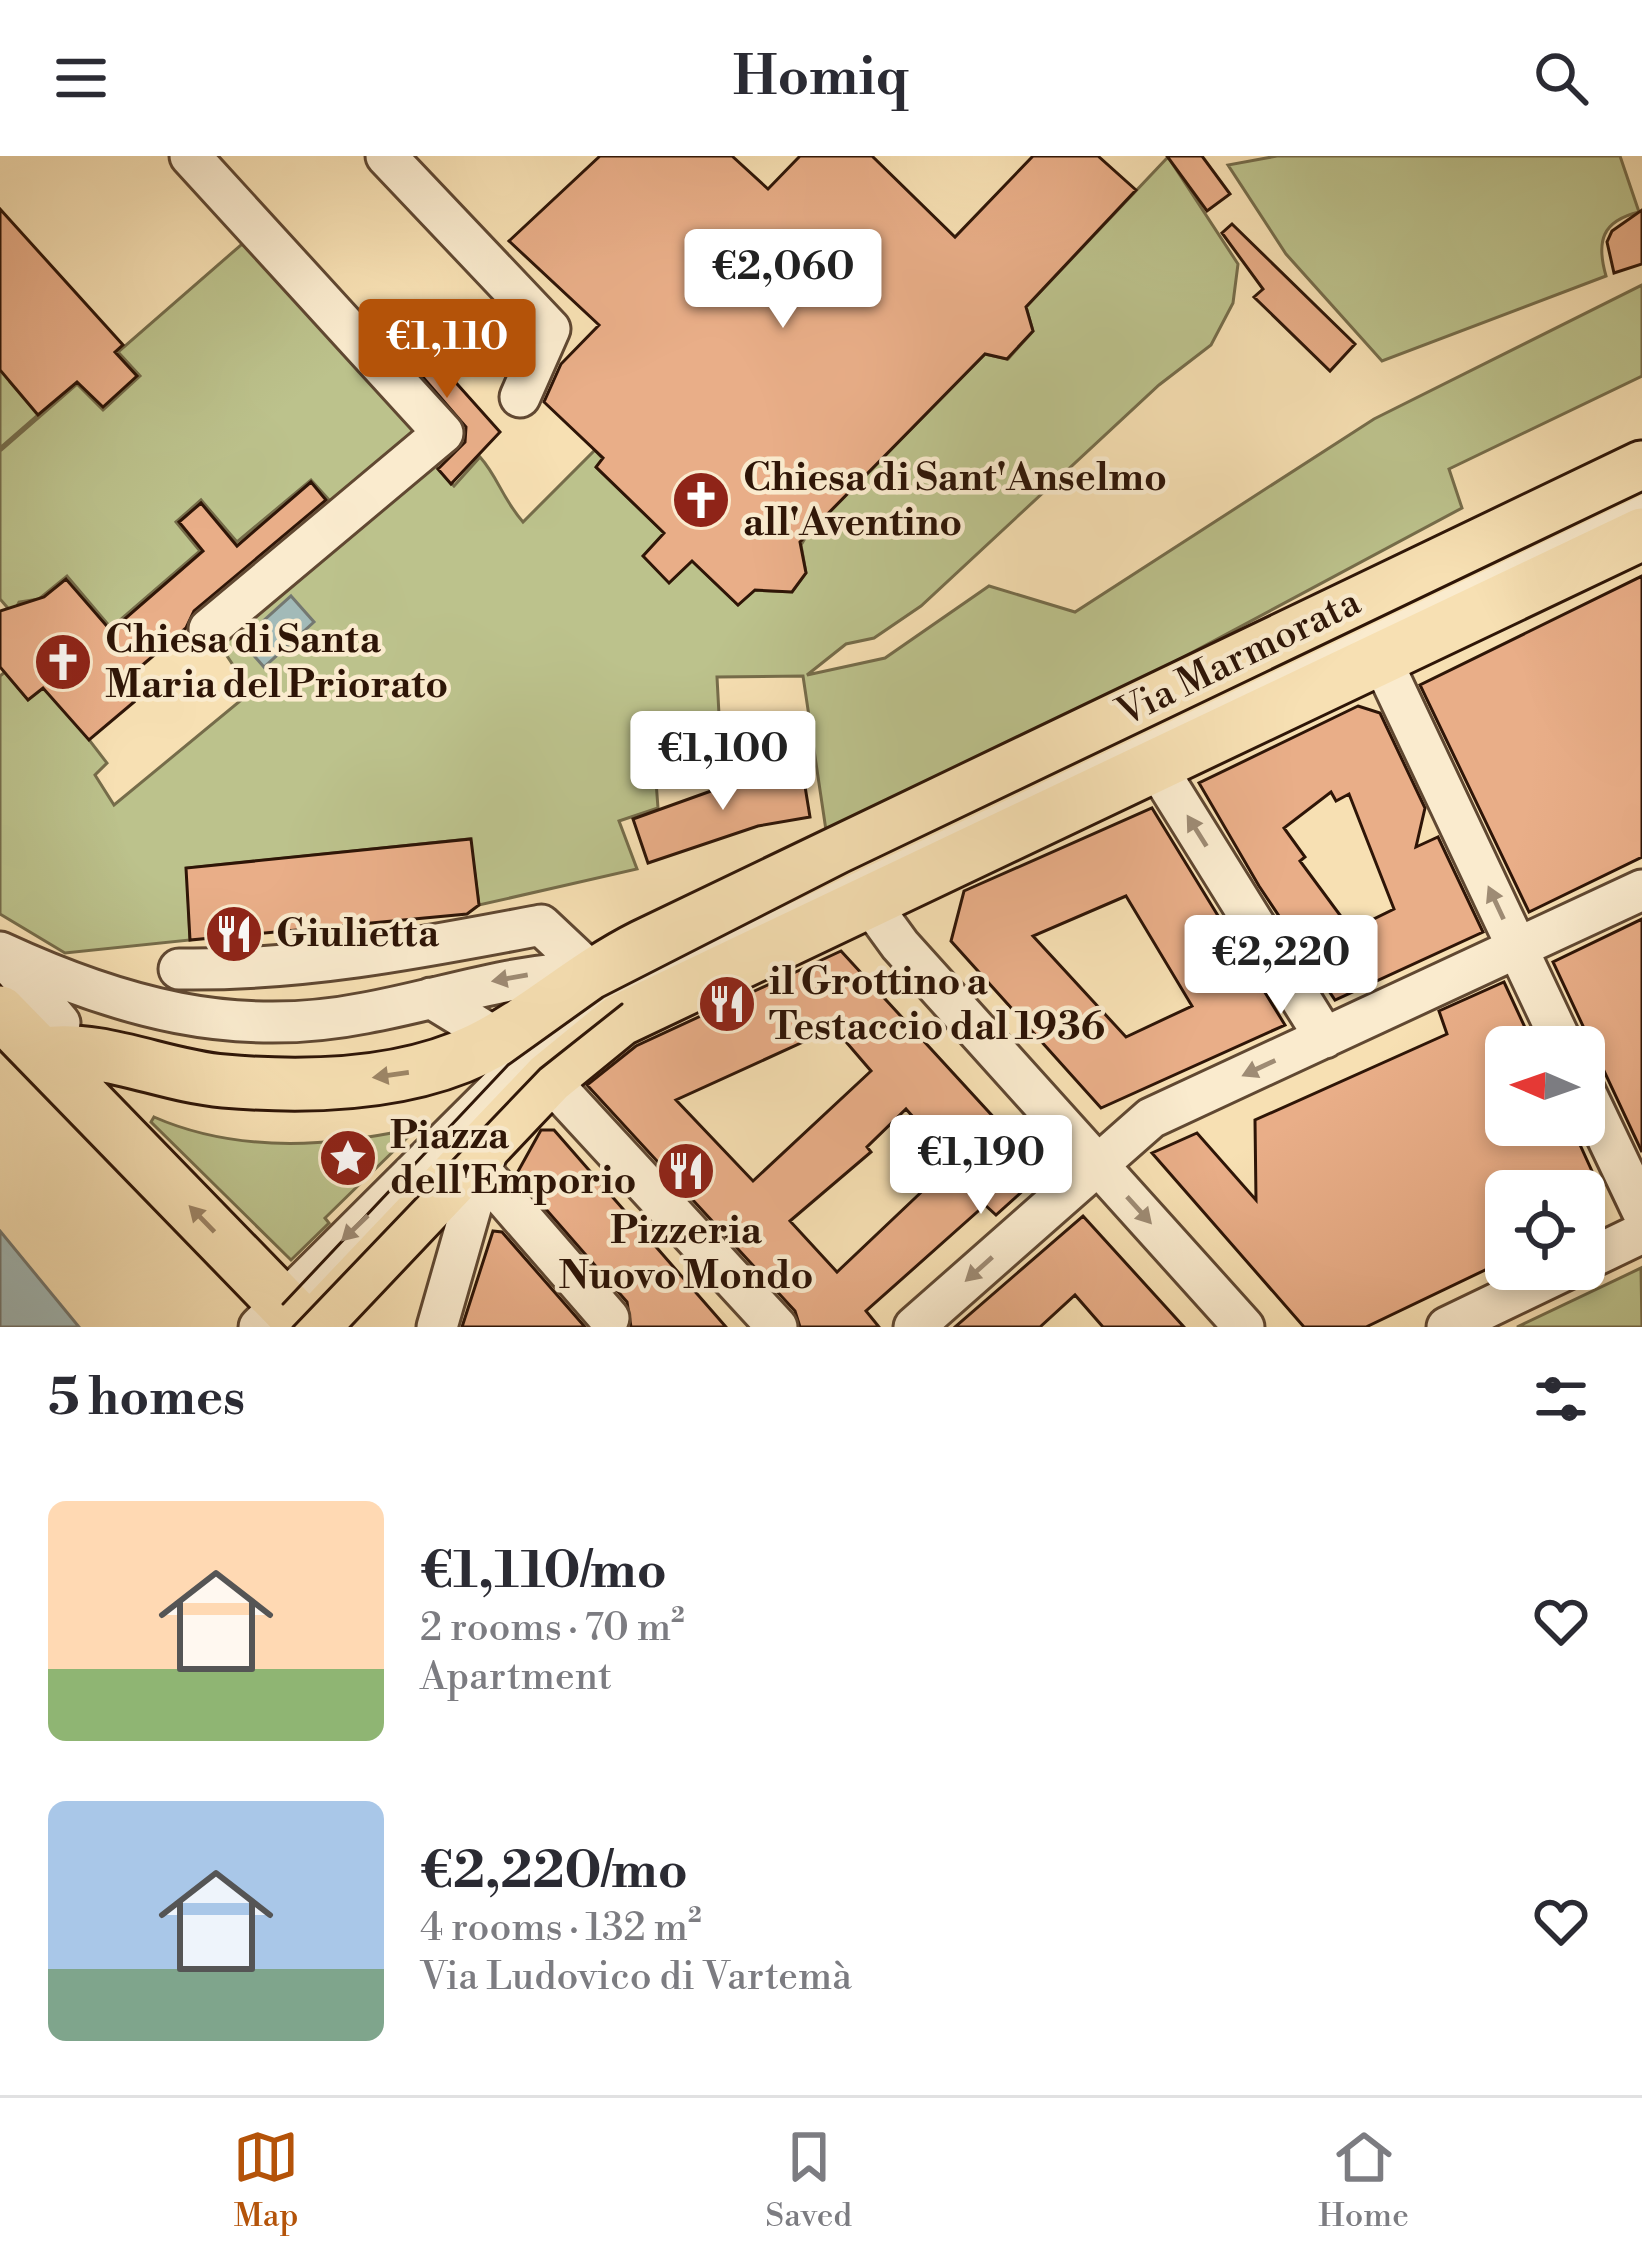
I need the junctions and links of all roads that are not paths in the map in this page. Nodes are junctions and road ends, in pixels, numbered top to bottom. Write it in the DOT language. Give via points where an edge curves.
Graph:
graph roads {
  1 [pos="386,156"];
  2 [pos="195,157"];
  3 [pos="520,397"];
  4 [pos="1642,466"];
  5 [pos="1642,501"];
  6 [pos="1642,534"];
  7 [pos="209,629"];
  8 [pos="1382,661"];
  9 [pos="1156,766"];
  10 [pos="852,878"];
  11 [pos="1642,890"];
  12 [pos="1518,951"];
  13 [pos="0,952"];
  14 [pos="179,969"];
  15 [pos="431,998"];
  16 [pos="582,1006"];
  17 [pos="0,1012"];
  18 [pos="1554,1026"];
  19 [pos="1325,1038"];
  20 [pos="43,1053"];
  21 [pos="526,1057"];
  22 [pos="1605,1133"];
  23 [pos="487,1154"];
  24 [pos="1097,1162"];
  25 [pos="1642,1211"];
  26 [pos="1642,1233"];
  27 [pos="1605,1252"];
  28 [pos="1525,1290"];
  29 [pos="609,1318"];
  30 [pos="290,1321"];
  31 [pos="436,1327"];
  32 [pos="777,1327"];
  33 [pos="914,1327"];
  34 [pos="1244,1327"];
  35 [pos="1448,1327"];
  1 -- 3 [label="street" via="550,328"];
  2 -- 7 [label="street" via="443,434"];
  4 -- 10 [label="main road, Via Marmorata"];
  5 -- 10 [label="street, Via Marmorata"];
  6 -- 8 [label="main road, Via Marmorata"];
  8 -- 9 [label="main road, Via Marmorata"];
  12 -- 8 [label="street, one-way"];
  9 -- 10 [label="main road, Via Marmorata"];
  19 -- 9 [label="street, one-way"];
  10 -- 16 [label="main road, Via Marmorata"];
  10 -- 16 [label="main road, Via Marmorata" via="652,1004"];
  10 -- 24 [label="street" via="900,945"];
  11 -- 12 [label="street"];
  12 -- 18 [label="street"];
  12 -- 19 [label="street"];
  13 -- 15 [label="street" via="112,999 215,1022 299,1024"];
  13 -- 20 [label="street" via="60,1022"];
  14 -- 16 [label="street" via="368,957 541,925"];
  16 -- 15 [label="street, one-way" via="519,976"];
  15 -- 21 [label="street"];
  16 -- 21 [label="main road"];
  17 -- 20 [label="main road"];
  19 -- 24 [label="street, one-way" via="1151,1118"];
  21 -- 20 [label="main road, one-way" via="297,1084 207,1080 80,1051"];
  30 -- 20 [label="main road, one-way"];
  21 -- 23 [label="main road"];
  21 -- 30 [label="street, one-way"];
  21 -- 32 [label="street"];
  22 -- 25 [label="street"];
  23 -- 29 [label="street"];
  23 -- 30 [label="main road"];
  23 -- 31 [label="street"];
  24 -- 33 [label="street, one-way"];
  24 -- 34 [label="street, one-way"];
  26 -- 27 [label="street"];
  28 -- 35 [label="street"];
}
